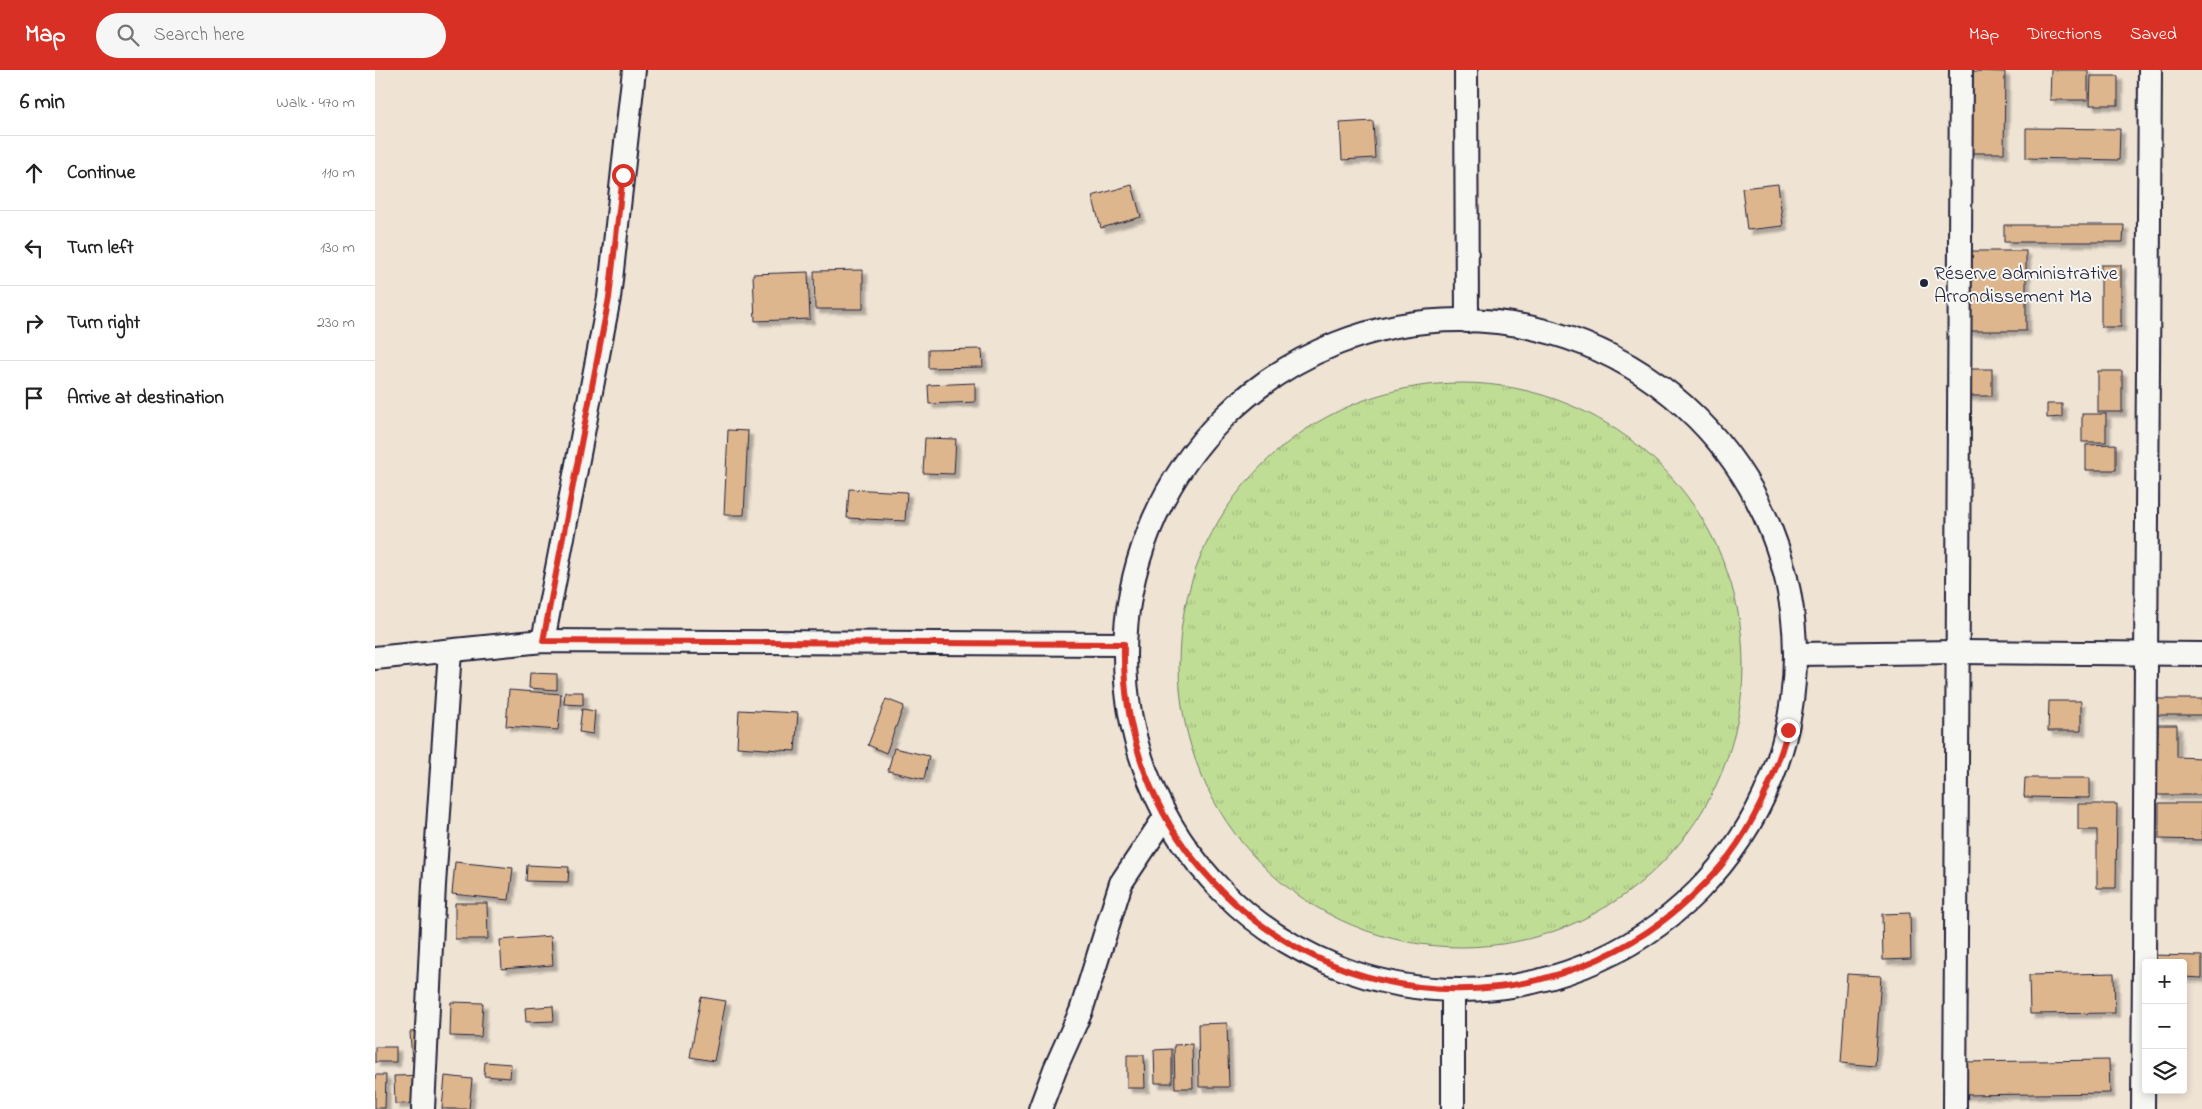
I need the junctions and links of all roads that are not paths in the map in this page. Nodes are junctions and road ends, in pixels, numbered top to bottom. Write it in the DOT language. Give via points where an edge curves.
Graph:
graph roads {
  1 [pos="634,70"];
  2 [pos="1466,70"];
  3 [pos="1961,70"];
  4 [pos="2150,70"];
  5 [pos="1467,321"];
  6 [pos="543,641"];
  7 [pos="1124,644"];
  8 [pos="450,651"];
  9 [pos="1957,652"];
  10 [pos="1796,654"];
  11 [pos="2146,654"];
  12 [pos="2202,654"];
  13 [pos="375,658"];
  14 [pos="1165,817"];
  15 [pos="1453,990"];
  16 [pos="423,1109"];
  17 [pos="1040,1109"];
  18 [pos="1453,1109"];
  19 [pos="1955,1109"];
  20 [pos="2143,1109"];
  1 -- 6 [label="street" via="609,298"];
  2 -- 5 [label="street"];
  3 -- 9 [label="street"];
  4 -- 11 [label="street"];
  5 -- 7 [label="street" via="1428,322 1351,339 1281,373 1249,395 1220,422 1194,450 1153,517 1139,553 1130,591"];
  5 -- 10 [label="street" via="1507,324 1584,344 1620,361 1662,388 1714,435 1759,501 1775,537 1793,604"];
  6 -- 7 [label="street"];
  6 -- 8 [label="street"];
  7 -- 14 [label="street" via="1127,707 1136,745"];
  8 -- 13 [label="street"];
  8 -- 16 [label="street"];
  9 -- 10 [label="street"];
  9 -- 11 [label="street"];
  9 -- 19 [label="street"];
  10 -- 15 [label="street" via="1795,692 1788,730 1770,784 1744,835 1696,894 1635,941 1567,973 1491,988"];
  11 -- 12 [label="street"];
  11 -- 20 [label="street"];
  14 -- 15 [label="street" via="1210,880 1278,936 1338,967 1376,980"];
  14 -- 17 [label="street" via="1121,883 1081,1011"];
  15 -- 18 [label="street"];
}
